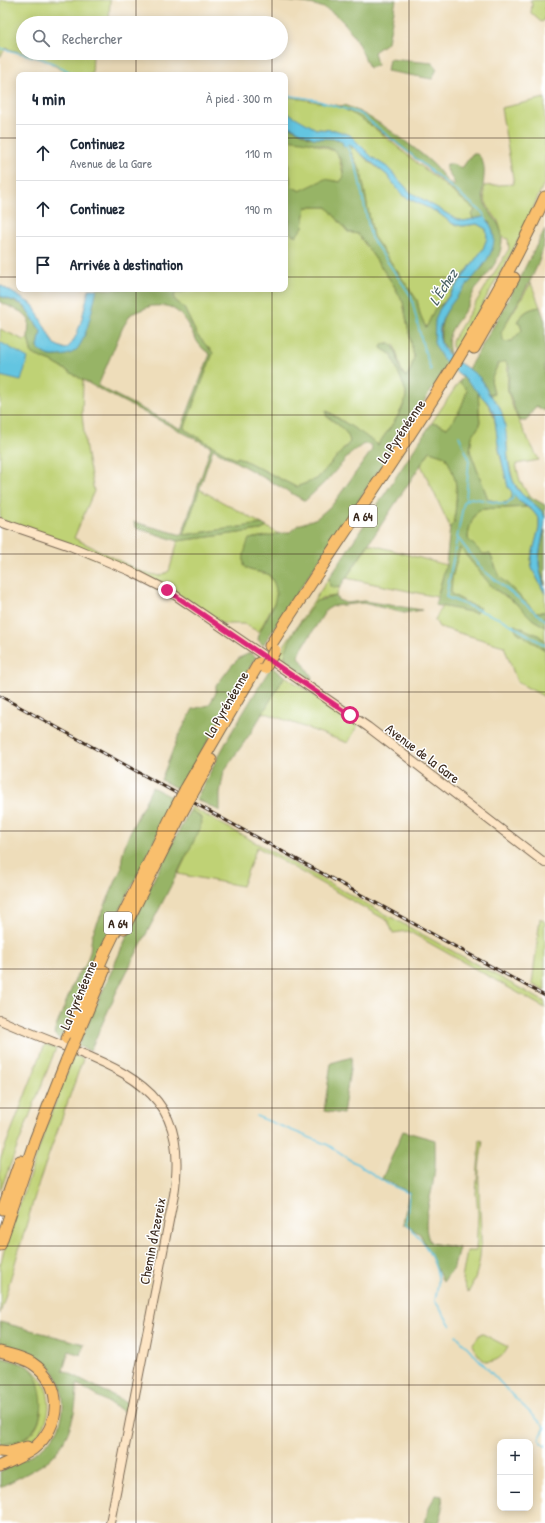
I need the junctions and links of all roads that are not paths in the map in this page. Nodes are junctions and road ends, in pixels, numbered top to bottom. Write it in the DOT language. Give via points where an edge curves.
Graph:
graph roads {
  1 [pos="545,197"];
  2 [pos="545,214"];
  3 [pos="467,353"];
  4 [pos="0,522"];
  5 [pos="545,863"];
  6 [pos="0,1020"];
  7 [pos="63,1058"];
  8 [pos="11,1186"];
  9 [pos="0,1204"];
  10 [pos="0,1220"];
  11 [pos="0,1245"];
  12 [pos="0,1352"];
  13 [pos="39,1442"];
  14 [pos="0,1451"];
  15 [pos="0,1466"];
  16 [pos="110,1523"];
  1 -- 3 [label="highway, La Pyrénéenne / A 64"];
  2 -- 3 [label="highway, La Pyrénéenne / A 64" via="499,305"];
  3 -- 7 [label="highway, La Pyrénéenne / A 64, bridge" via="272,648 228,728 188,792 105,952"];
  4 -- 5 [label="street, Avenue de la Gare" via="130,571 198,609 368,727"];
  6 -- 16 [label="street, Chemin d'Azereix" via="116,1068 139,1082 158,1101 174,1133 177,1146 174,1195"];
  7 -- 8 [label="highway, La Pyrénéenne / A 64"];
  7 -- 11 [label="highway, La Pyrénéenne / A 64"];
  8 -- 9 [label="highway"];
  8 -- 10 [label="highway, La Pyrénéenne / A 64"];
  12 -- 13 [label="highway" via="32,1363 52,1386 56,1408 54,1419 45,1437"];
  13 -- 14 [label="highway" via="19,1450"];
  13 -- 15 [label="highway" via="33,1449"];
}
